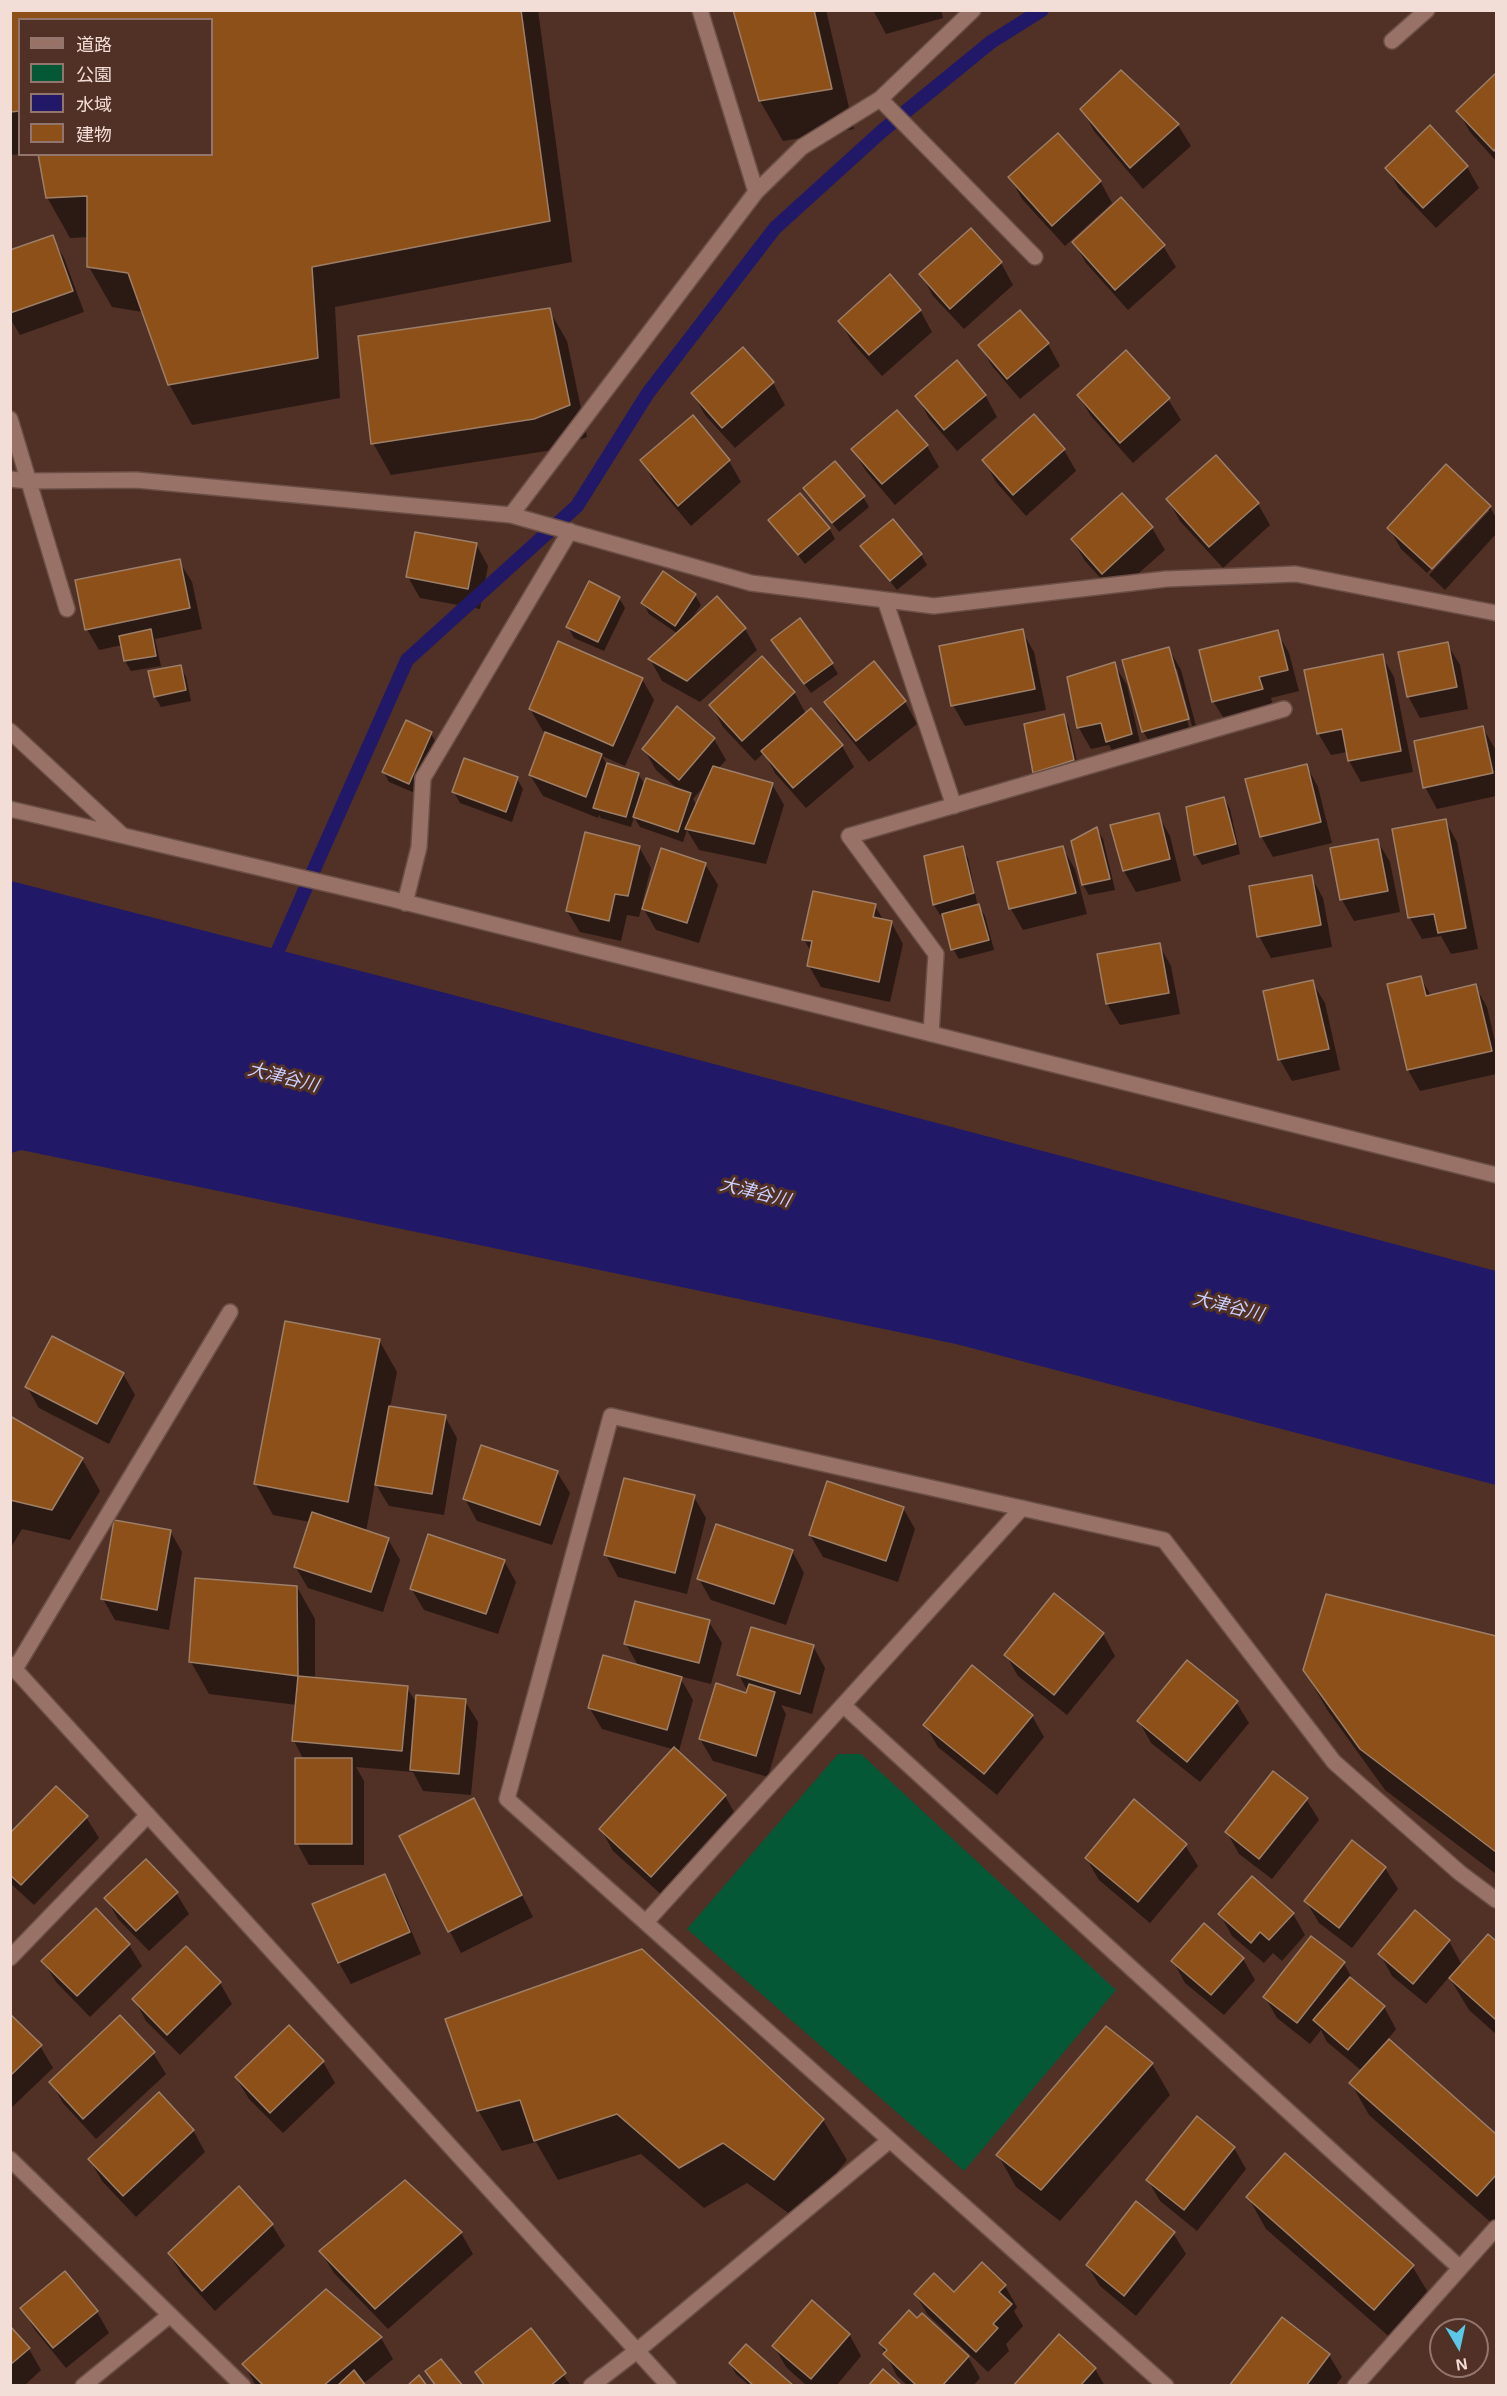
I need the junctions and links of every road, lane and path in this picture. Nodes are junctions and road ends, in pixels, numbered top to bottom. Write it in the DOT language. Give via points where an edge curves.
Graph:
graph roads {
  1 [pos="700,10"];
  2 [pos="973,10"];
  3 [pos="1427,10"];
  4 [pos="1392,41"];
  5 [pos="880,99"];
  6 [pos="756,192"];
  7 [pos="1035,257"];
  8 [pos="10,419"];
  9 [pos="10,478"];
  10 [pos="28,481"];
  11 [pos="511,515"];
  12 [pos="570,531"];
  13 [pos="885,600"];
  14 [pos="67,609"];
  15 [pos="1497,613"];
  16 [pos="1284,709"];
  17 [pos="10,731"];
  18 [pos="954,806"];
  19 [pos="10,809"];
  20 [pos="123,836"];
  21 [pos="405,903"];
  22 [pos="931,1034"];
  23 [pos="1497,1175"];
  24 [pos="230,1312"];
  25 [pos="1022,1508"];
  26 [pos="13,1666"];
  27 [pos="843,1705"];
  28 [pos="148,1815"];
  29 [pos="1497,1900"];
  30 [pos="645,1922"];
  31 [pos="10,1958"];
  32 [pos="890,2140"];
  33 [pos="10,2159"];
  34 [pos="1497,2228"];
  35 [pos="1460,2268"];
  36 [pos="170,2315"];
  37 [pos="638,2350"];
  38 [pos="83,2385"];
  39 [pos="243,2385"];
  40 [pos="591,2385"];
  41 [pos="669,2385"];
  42 [pos="1166,2385"];
  43 [pos="1355,2385"];
  1 -- 6 [label="street"];
  2 -- 5 [label="street"];
  3 -- 4 [label="street"];
  5 -- 6 [label="street" via="802,147"];
  5 -- 7 [label="street"];
  6 -- 11 [label="street"];
  8 -- 10 [label="street"];
  9 -- 10 [label="street"];
  10 -- 11 [label="street" via="135,480"];
  10 -- 14 [label="street"];
  11 -- 12 [label="street"];
  12 -- 13 [label="street" via="751,583"];
  12 -- 21 [label="street" via="423,778 419,847"];
  13 -- 15 [label="street" via="933,606 1166,579 1296,574"];
  13 -- 18 [label="street"];
  16 -- 18 [label="street"];
  17 -- 20 [label="street"];
  18 -- 22 [label="street" via="849,836 936,954"];
  19 -- 20 [label="street"];
  20 -- 21 [label="street"];
  21 -- 22 [label="street"];
  22 -- 23 [label="street"];
  24 -- 26 [label="street"];
  25 -- 27 [label="street"];
  25 -- 29 [label="street" via="1164,1540 1334,1762 1460,1873"];
  25 -- 30 [label="street" via="610,1416 507,1799"];
  26 -- 28 [label="street"];
  27 -- 30 [label="street"];
  27 -- 35 [label="street"];
  28 -- 31 [label="street"];
  28 -- 37 [label="street"];
  30 -- 32 [label="street"];
  32 -- 37 [label="street"];
  32 -- 42 [label="street"];
  33 -- 36 [label="street"];
  34 -- 35 [label="street"];
  35 -- 43 [label="street"];
  36 -- 38 [label="street"];
  36 -- 39 [label="street"];
  37 -- 40 [label="street"];
  37 -- 41 [label="street"];
}
